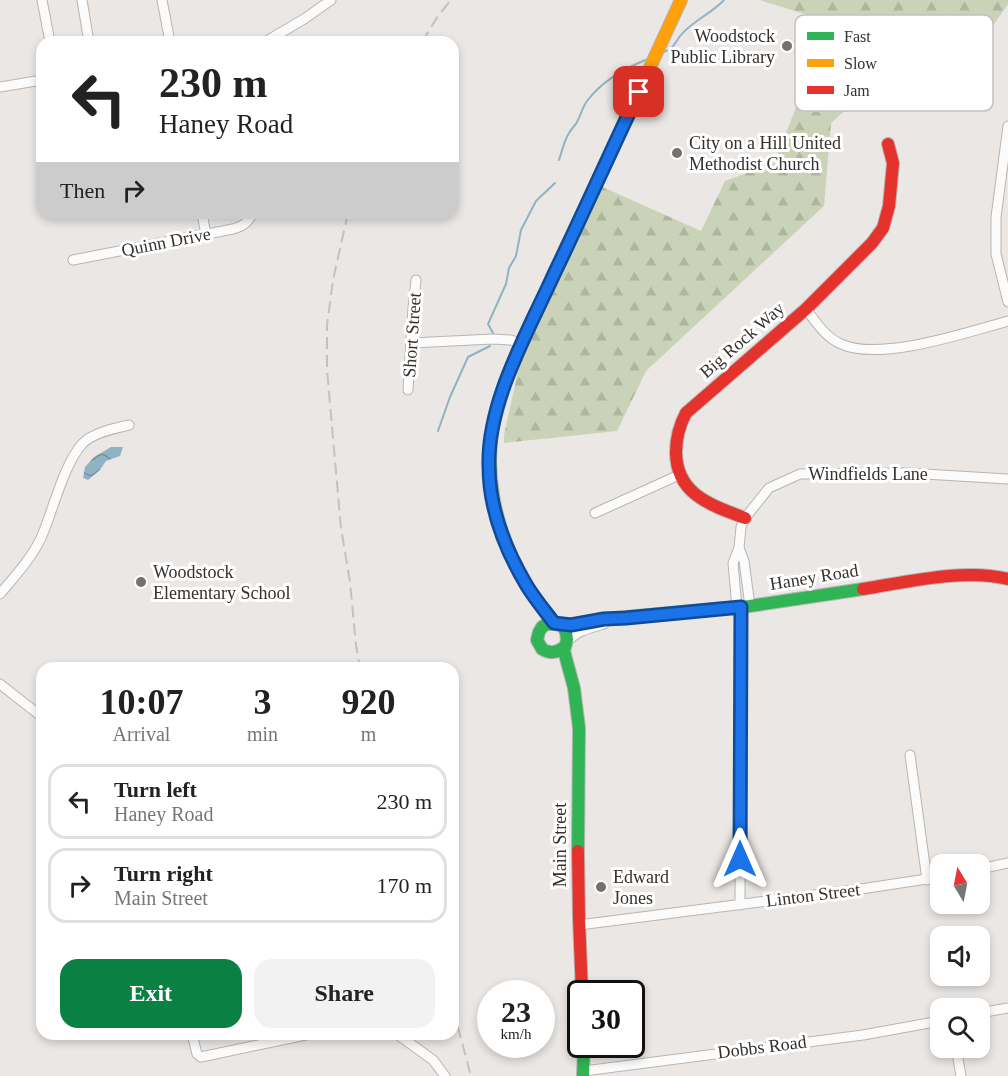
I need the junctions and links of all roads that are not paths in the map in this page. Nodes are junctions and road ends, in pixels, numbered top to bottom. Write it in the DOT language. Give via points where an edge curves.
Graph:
graph roads {
  1 [pos="42,0"];
  2 [pos="82,0"];
  3 [pos="162,0"];
  4 [pos="331,0"];
  5 [pos="681,0"];
  6 [pos="49,36"];
  7 [pos="88,36"];
  8 [pos="169,36"];
  9 [pos="276,36"];
  10 [pos="36,81"];
  11 [pos="0,87"];
  12 [pos="1008,126"];
  13 [pos="888,144"];
  14 [pos="203,219"];
  15 [pos="250,219"];
  16 [pos="206,234"];
  17 [pos="73,260"];
  18 [pos="416,280"];
  19 [pos="1008,302"];
  20 [pos="806,309"];
  21 [pos="1008,321"];
  22 [pos="411,343"];
  23 [pos="522,344"];
  24 [pos="408,390"];
  25 [pos="129,425"];
  26 [pos="679,475"];
  27 [pos="1008,478"];
  28 [pos="595,513"];
  29 [pos="745,518"];
  30 [pos="1008,579"];
  31 [pos="527,586"];
  32 [pos="0,594"];
  33 [pos="743,607"];
  34 [pos="626,618"];
  35 [pos="556,624"];
  36 [pos="538,631"];
  37 [pos="565,645"];
  38 [pos="545,651"];
  39 [pos="0,684"];
  40 [pos="573,695"];
  41 [pos="36,712"];
  42 [pos="910,755"];
  43 [pos="1008,863"];
  44 [pos="990,867"];
  45 [pos="930,879"];
  46 [pos="927,880"];
  47 [pos="740,905"];
  48 [pos="579,926"];
  49 [pos="581,980"];
  50 [pos="1008,1008"];
  51 [pos="990,1011"];
  52 [pos="930,1023"];
  53 [pos="194,1040"];
  54 [pos="282,1040"];
  55 [pos="405,1040"];
  56 [pos="958,1058"];
  57 [pos="584,1073"];
  58 [pos="445,1076"];
  59 [pos="961,1076"];
  1 -- 6 [label="street"];
  2 -- 7 [label="street"];
  3 -- 8 [label="street"];
  4 -- 9 [label="street"];
  5 -- 23 [label="main road, Main Street"];
  10 -- 11 [label="street"];
  12 -- 19 [label="street" via="996,217 996,254"];
  13 -- 20 [label="main road, Big Rock Way" via="893,164 884,228"];
  14 -- 16 [label="street"];
  15 -- 16 [label="street, Quinn Drive" via="242,227"];
  16 -- 17 [label="street, Quinn Drive"];
  18 -- 22 [label="street, Short Street"];
  20 -- 21 [label="street" via="823,332 841,344 862,349 888,349 939,340"];
  20 -- 26 [label="main road, Big Rock Way" via="686,413 676,439"];
  22 -- 23 [label="street" via="493,339"];
  22 -- 24 [label="street, Short Street"];
  23 -- 31 [label="main road, Main Street" via="497,407 489,467 500,528"];
  25 -- 32 [label="street" via="103,431 83,443 69,465 31,556"];
  26 -- 28 [label="street"];
  26 -- 29 [label="main road" via="706,503"];
  27 -- 29 [label="street, Windfields Lane" via="908,472 800,474 769,488"];
  29 -- 33 [label="street" via="733,563"];
  30 -- 33 [label="main road, Haney Road" via="992,575 938,577"];
  31 -- 35 [label="main road, Main Street"];
  31 -- 36 [label="main road, Main Street" via="537,614"];
  33 -- 34 [label="main road, Haney Road"];
  33 -- 47 [label="street"];
  34 -- 35 [label="main road, Haney Road"];
  34 -- 37 [label="street, Haney Road" via="580,632"];
  35 -- 36 [label="main road" via="545,625"];
  35 -- 37 [label="main road, Main Street" via="565,631"];
  36 -- 38 [label="main road, Main Street" via="538,643"];
  37 -- 38 [label="main road" via="555,652"];
  37 -- 40 [label="main road, Main Street"];
  38 -- 40 [label="main road, Main Street" via="557,659"];
  39 -- 41 [label="street"];
  40 -- 48 [label="main road, Main Street" via="579,726"];
  42 -- 46 [label="street"];
  43 -- 44 [label="street"];
  45 -- 46 [label="street, Linton Street"];
  46 -- 47 [label="street, Linton Street"];
  47 -- 48 [label="street, Linton Street"];
  48 -- 49 [label="main road, Main Street"];
  50 -- 51 [label="street"];
  52 -- 57 [label="street, Dobbs Road"];
  53 -- 54 [label="street" via="201,1057"];
  55 -- 58 [label="street" via="433,1060"];
  56 -- 59 [label="street"];
}
